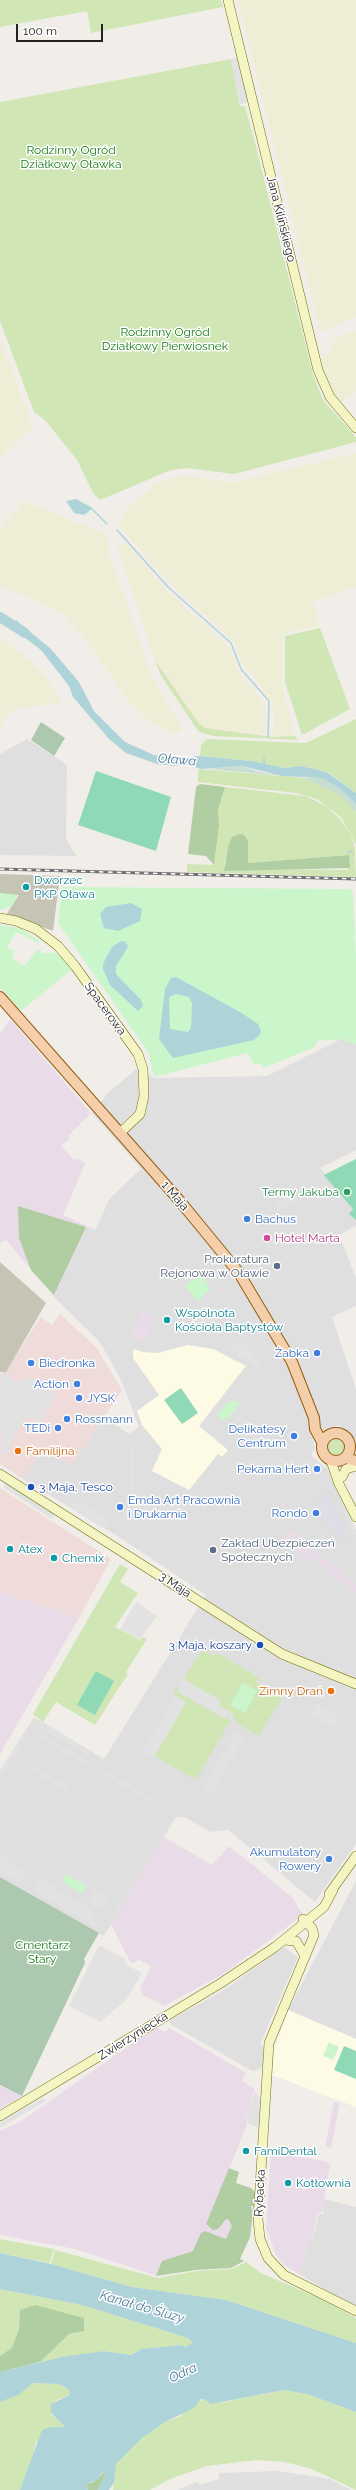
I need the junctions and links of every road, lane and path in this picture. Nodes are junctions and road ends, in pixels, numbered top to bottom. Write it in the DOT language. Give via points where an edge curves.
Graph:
graph roads {
  1 [pos="228,0"];
  2 [pos="356,428"];
  3 [pos="0,918"];
  4 [pos="0,997"];
  5 [pos="120,1133"];
  6 [pos="326,1438"];
  7 [pos="344,1457"];
  8 [pos="356,1461"];
  9 [pos="356,1466"];
  10 [pos="0,1474"];
  11 [pos="342,1477"];
  12 [pos="347,1496"];
  13 [pos="356,1517"];
  14 [pos="356,1684"];
  15 [pos="355,1861"];
  16 [pos="304,1922"];
  17 [pos="284,1940"];
  18 [pos="304,1952"];
  19 [pos="264,1953"];
  20 [pos="0,2116"];
  21 [pos="356,2312"];
  1 -- 2 [label="street, Jana Kilińskiego" via="318,370 330,397"];
  3 -- 5 [label="street, Spacerowa" via="16,920 29,926 58,946 138,1054 143,1069 144,1096 140,1114"];
  4 -- 5 [label="main road, 1 Maja"];
  5 -- 6 [label="main road, 1 Maja" via="239,1273 286,1351 314,1418"];
  6 -- 7 [label="main road" via="323,1454"];
  6 -- 7 [label="main road" via="338,1433 346,1437"];
  7 -- 8 [label="main road"];
  7 -- 11 [label="street"];
  7 -- 12 [label="street" via="339,1484"];
  9 -- 11 [label="street" via="346,1469"];
  10 -- 14 [label="street, 3 Maja" via="282,1654"];
  11 -- 12 [label="street"];
  12 -- 13 [label="street"];
  15 -- 16 [label="street, Zwierzyniecka"];
  16 -- 17 [label="street, Zwierzyniecka"];
  16 -- 18 [label="street, Rybacka"];
  16 -- 19 [label="street, Zwierzyniecka" via="272,1943"];
  17 -- 18 [label="street" via="294,1940"];
  17 -- 19 [label="street, Zwierzyniecka"];
  18 -- 21 [label="street, Rybacka" via="270,2043 258,2219 260,2240 268,2258 284,2275"];
  19 -- 20 [label="street, Zwierzyniecka" via="221,1983"];
}
